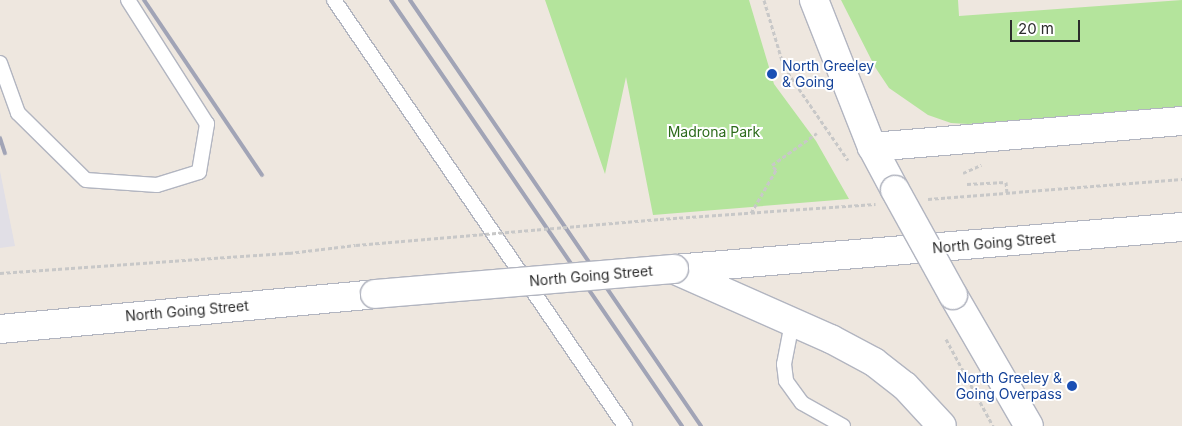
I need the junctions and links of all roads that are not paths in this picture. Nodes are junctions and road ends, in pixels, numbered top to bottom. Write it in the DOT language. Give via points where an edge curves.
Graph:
graph roads {
  1 [pos="128,0"];
  2 [pos="334,0"];
  3 [pos="814,0"];
  4 [pos="0,63"];
  5 [pos="1182,121"];
  6 [pos="872,147"];
  7 [pos="1182,227"];
  8 [pos="674,269"];
  9 [pos="792,323"];
  10 [pos="0,329"];
  11 [pos="625,426"];
  12 [pos="843,426"];
  13 [pos="942,426"];
  14 [pos="1029,426"];
  1 -- 4 [label="lane" via="207,124 198,172 157,185 86,180 18,113"];
  2 -- 11 [label="lane"];
  3 -- 6 [label="main road"];
  5 -- 6 [label="main road"];
  6 -- 14 [label="main road, bridge"];
  7 -- 8 [label="main road, North Going Street"];
  8 -- 9 [label="main road"];
  8 -- 10 [label="main road, North Going Street, bridge"];
  9 -- 12 [label="lane" via="784,364 786,381 802,403"];
  9 -- 13 [label="main road" via="874,362 905,386"];
}
